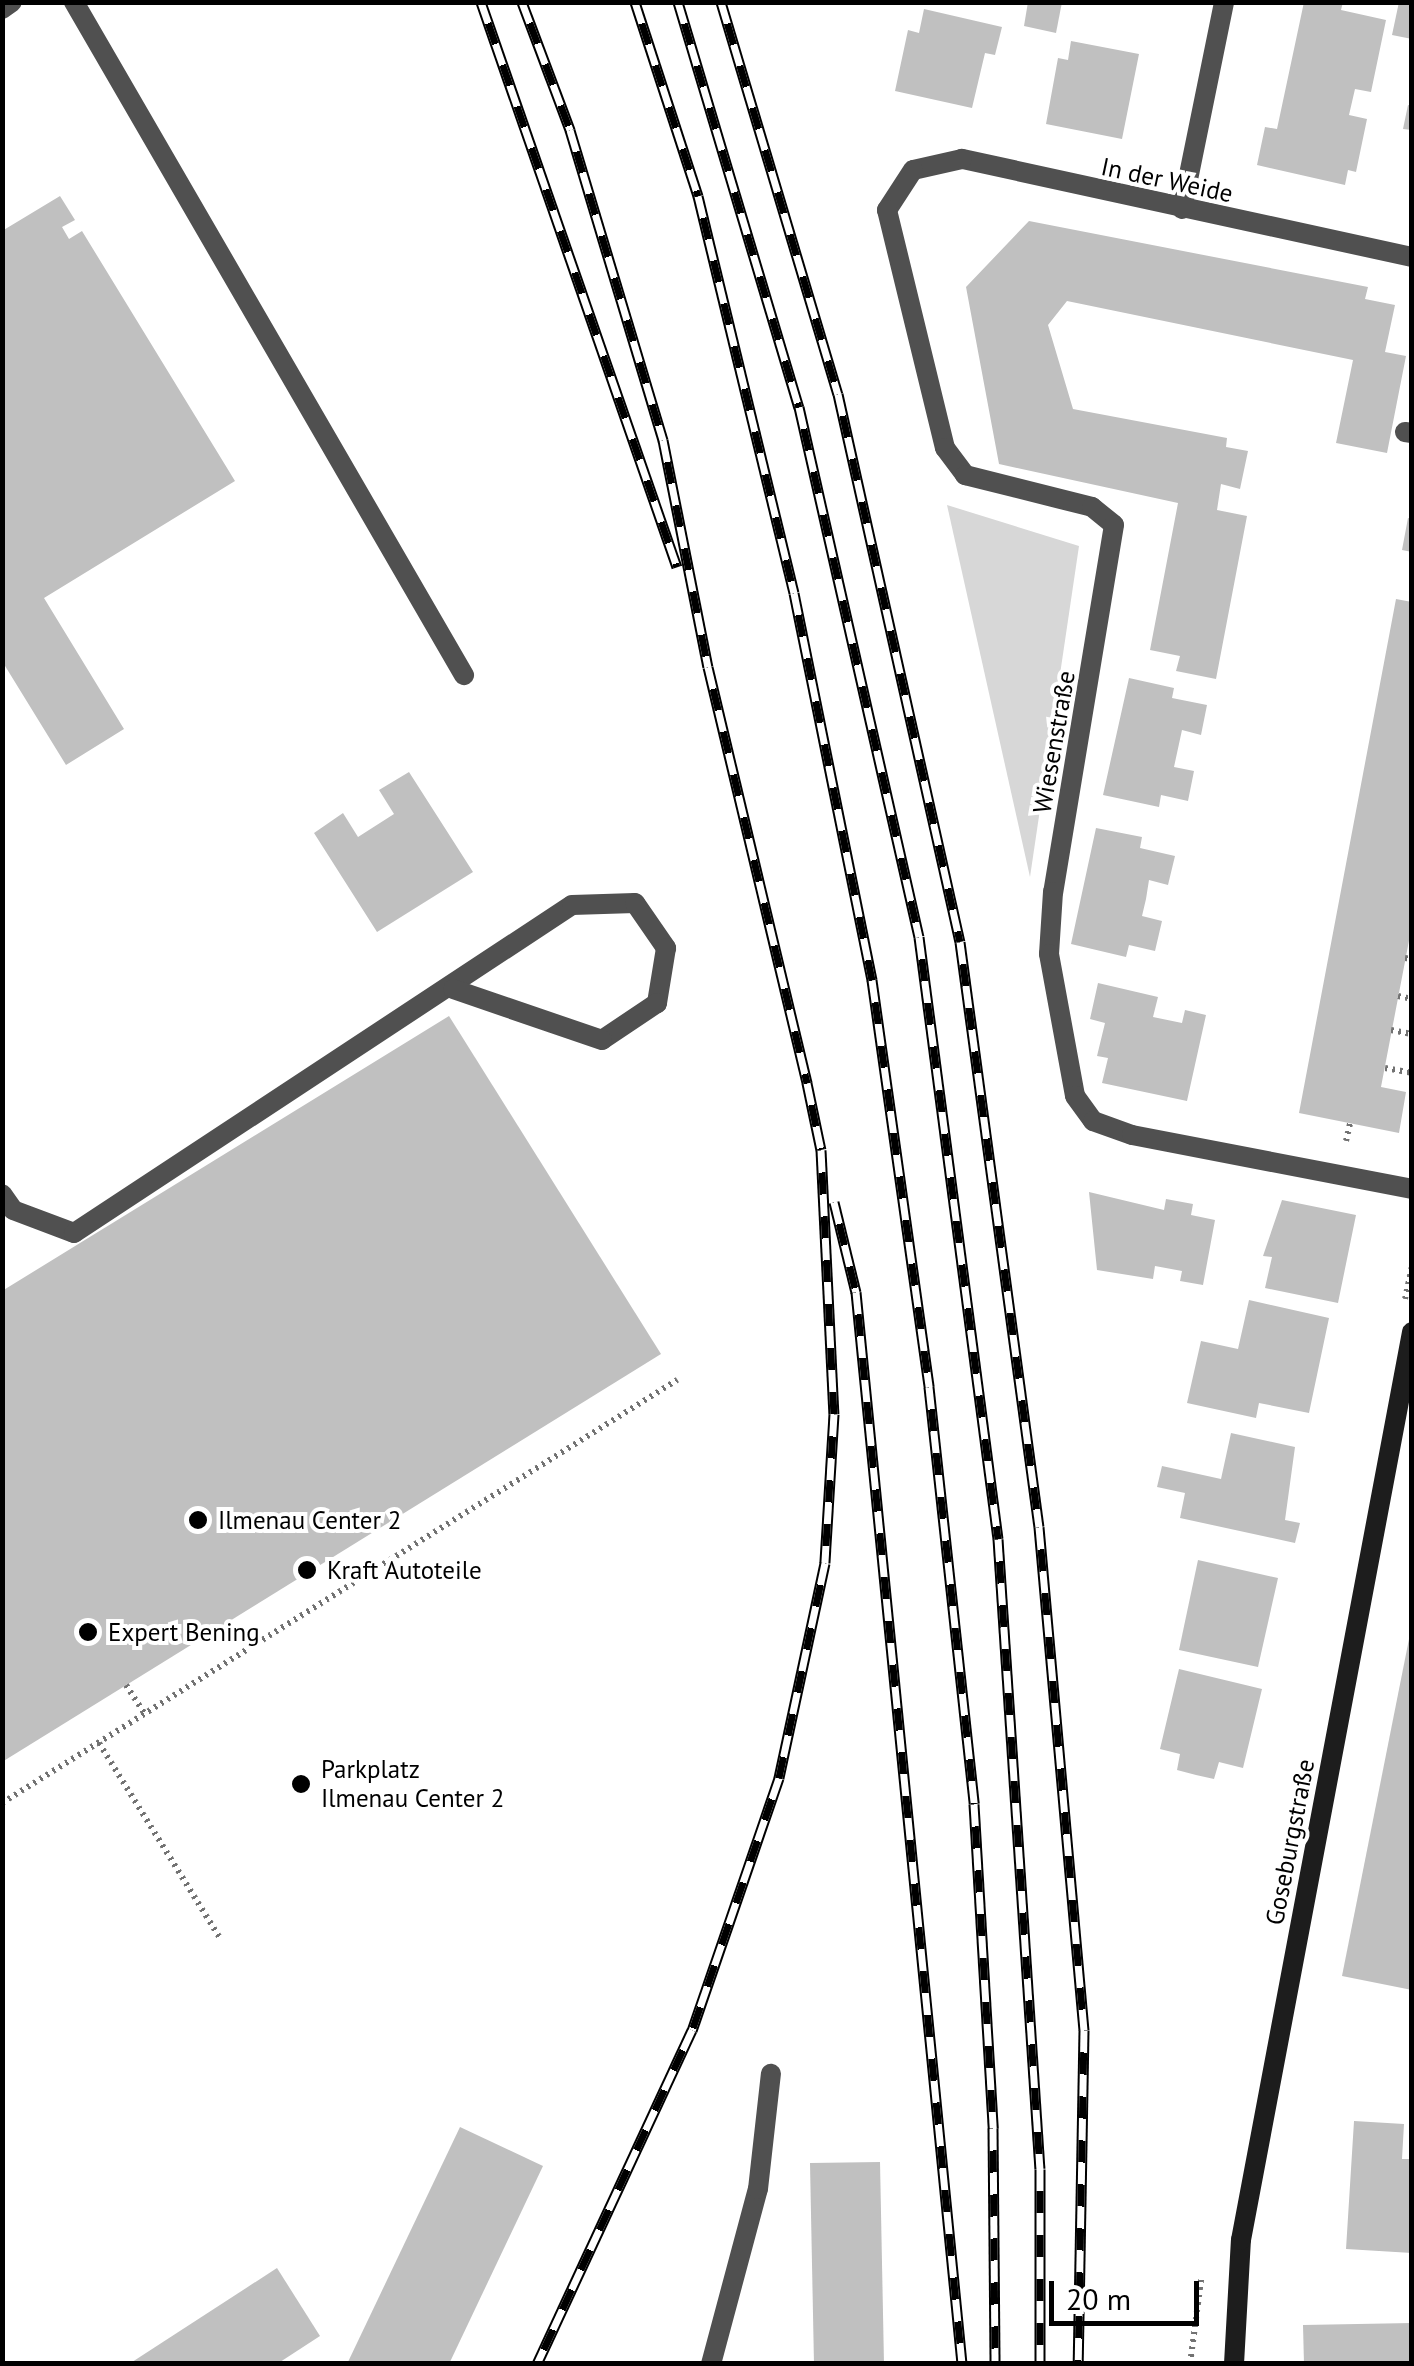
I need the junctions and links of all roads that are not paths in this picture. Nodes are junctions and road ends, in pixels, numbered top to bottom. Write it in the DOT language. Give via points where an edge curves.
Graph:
graph roads {
  1 [pos="12,2"];
  2 [pos="74,2"];
  3 [pos="1224,2"];
  4 [pos="2,8"];
  5 [pos="913,170"];
  6 [pos="1182,209"];
  7 [pos="1412,257"];
  8 [pos="464,675"];
  9 [pos="453,989"];
  10 [pos="1412,1189"];
  11 [pos="2,1194"];
  12 [pos="1412,1332"];
  13 [pos="1405,1403"];
  14 [pos="770,2074"];
  15 [pos="711,2364"];
  16 [pos="1234,2364"];
  1 -- 4 [label="street"];
  2 -- 8 [label="street"];
  3 -- 6 [label="street"];
  5 -- 6 [label="street, In der Weide" via="962,159"];
  5 -- 10 [label="street, Wiesenstraße" via="887,210 945,448 965,475 1092,507 1114,525 1053,892 1049,954 1076,1096 1093,1122 1132,1135"];
  6 -- 7 [label="street, In der Weide"];
  9 -- 9 [label="street" via="602,1040 657,1003 666,948 635,903 572,905"];
  9 -- 11 [label="street" via="74,1233 13,1210"];
  12 -- 13 [label="street, Goseburgstraße"];
  13 -- 16 [label="street, Goseburgstraße" via="1241,2240"];
  14 -- 15 [label="street" via="758,2189"];
}
